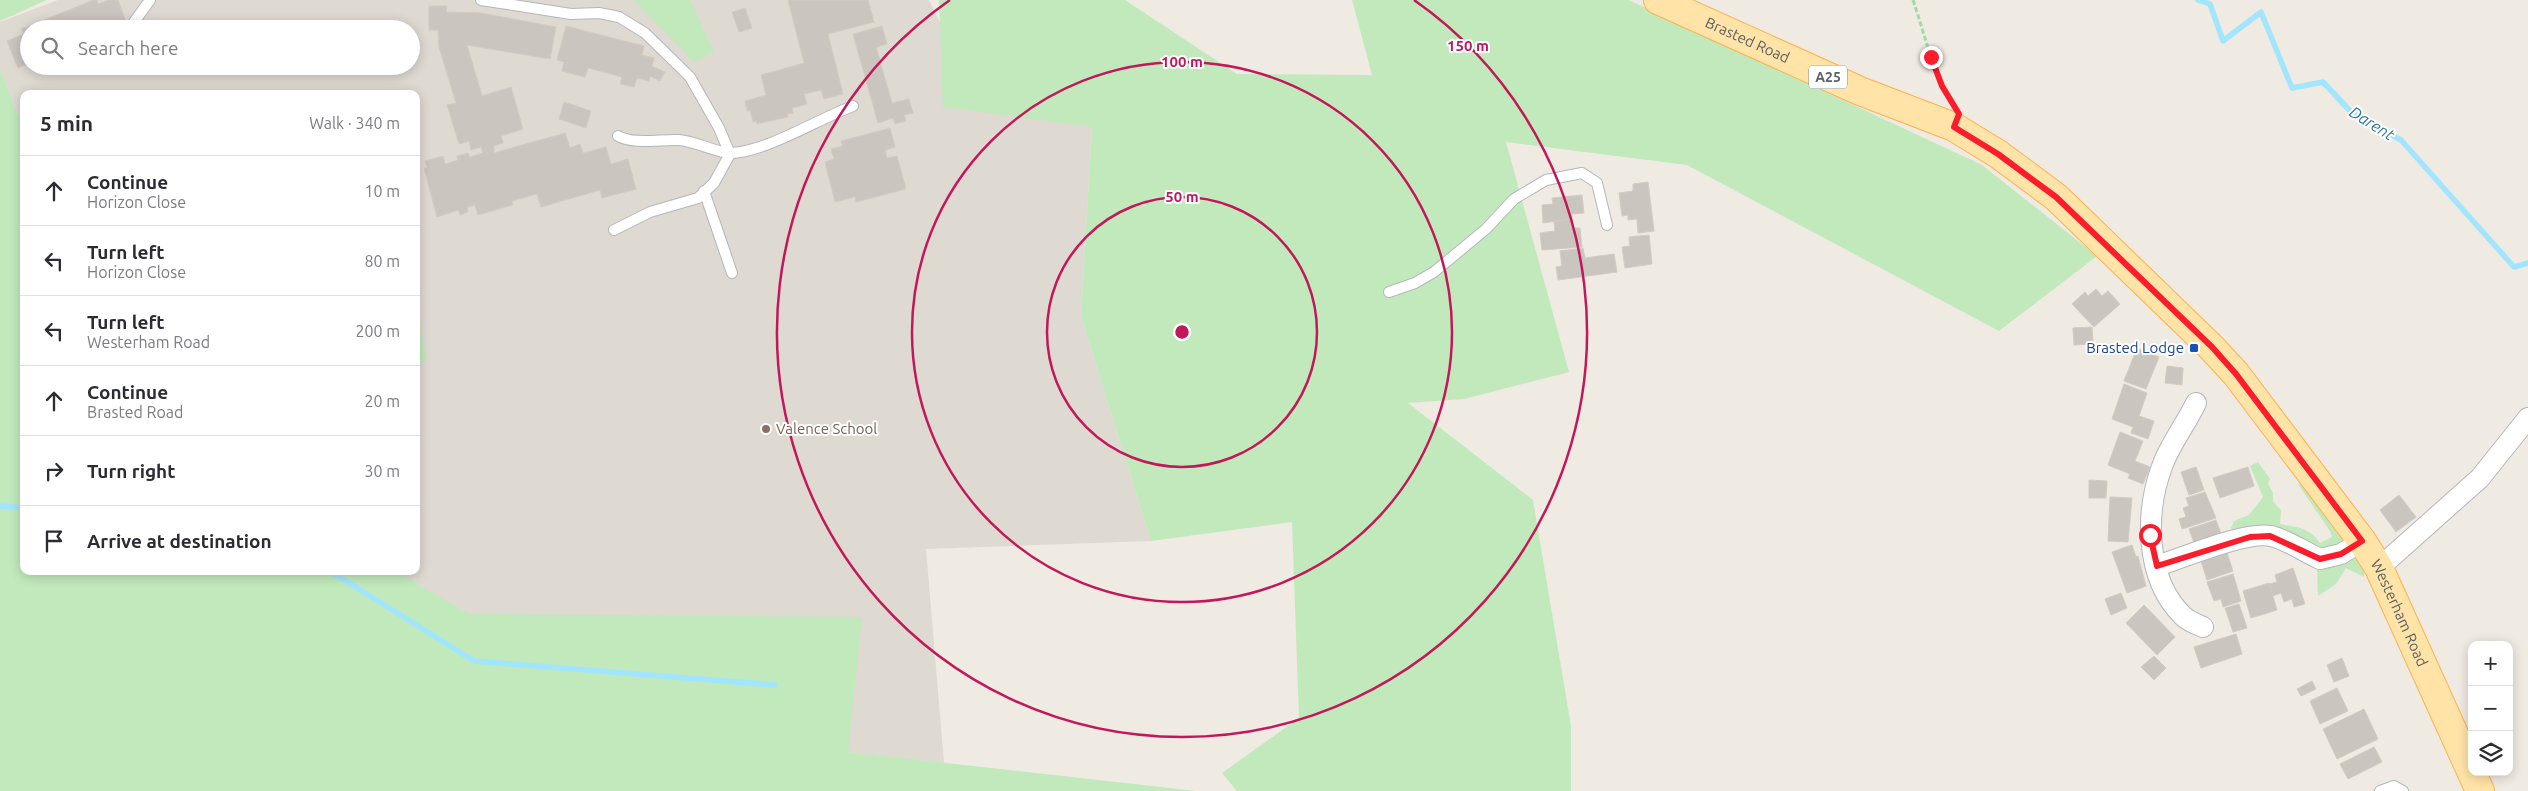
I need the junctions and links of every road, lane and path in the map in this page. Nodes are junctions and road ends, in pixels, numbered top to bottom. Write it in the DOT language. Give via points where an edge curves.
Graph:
graph roads {
  1 [pos="150,0"];
  2 [pos="481,0"];
  3 [pos="1658,0"];
  4 [pos="1912,0"];
  5 [pos="136,20"];
  6 [pos="853,106"];
  7 [pos="1954,127"];
  8 [pos="618,136"];
  9 [pos="730,154"];
  10 [pos="1998,154"];
  11 [pos="704,191"];
  12 [pos="1607,225"];
  13 [pos="614,230"];
  14 [pos="732,273"];
  15 [pos="1389,292"];
  16 [pos="2196,403"];
  17 [pos="2528,418"];
  18 [pos="2362,541"];
  19 [pos="2157,566"];
  20 [pos="2379,568"];
  21 [pos="2203,627"];
  22 [pos="2380,791"];
  23 [pos="2403,791"];
  24 [pos="2480,791"];
  1 -- 5 [label="lane"];
  2 -- 9 [label="lane" via="571,14 599,13 618,17 638,29 690,78"];
  3 -- 7 [label="main road, Brasted Road / A25" via="1860,91"];
  4 -- 7 [label="path" via="1939,79 1959,114"];
  6 -- 9 [label="lane" via="762,148"];
  7 -- 10 [label="main road, Brasted Road / A25"];
  8 -- 9 [label="lane" via="699,143"];
  9 -- 11 [label="lane" via="714,183"];
  10 -- 18 [label="main road, Westerham Road / A25" via="2056,197 2212,347"];
  11 -- 13 [label="lane" via="698,198 650,212"];
  11 -- 14 [label="lane"];
  12 -- 15 [label="lane" via="1598,183 1582,173 1546,180 1514,199 1486,229 1434,272 1416,283"];
  16 -- 19 [label="street" via="2164,462 2153,493 2150,535"];
  17 -- 20 [label="street" via="2480,478"];
  18 -- 19 [label="street" via="2341,554 2320,559 2270,536 2250,537"];
  18 -- 20 [label="main road, Westerham Road / A25"];
  19 -- 21 [label="street" via="2162,587 2183,616"];
  20 -- 24 [label="main road, Westerham Road / A25"];
  22 -- 23 [label="lane" via="2394,786"];
}
